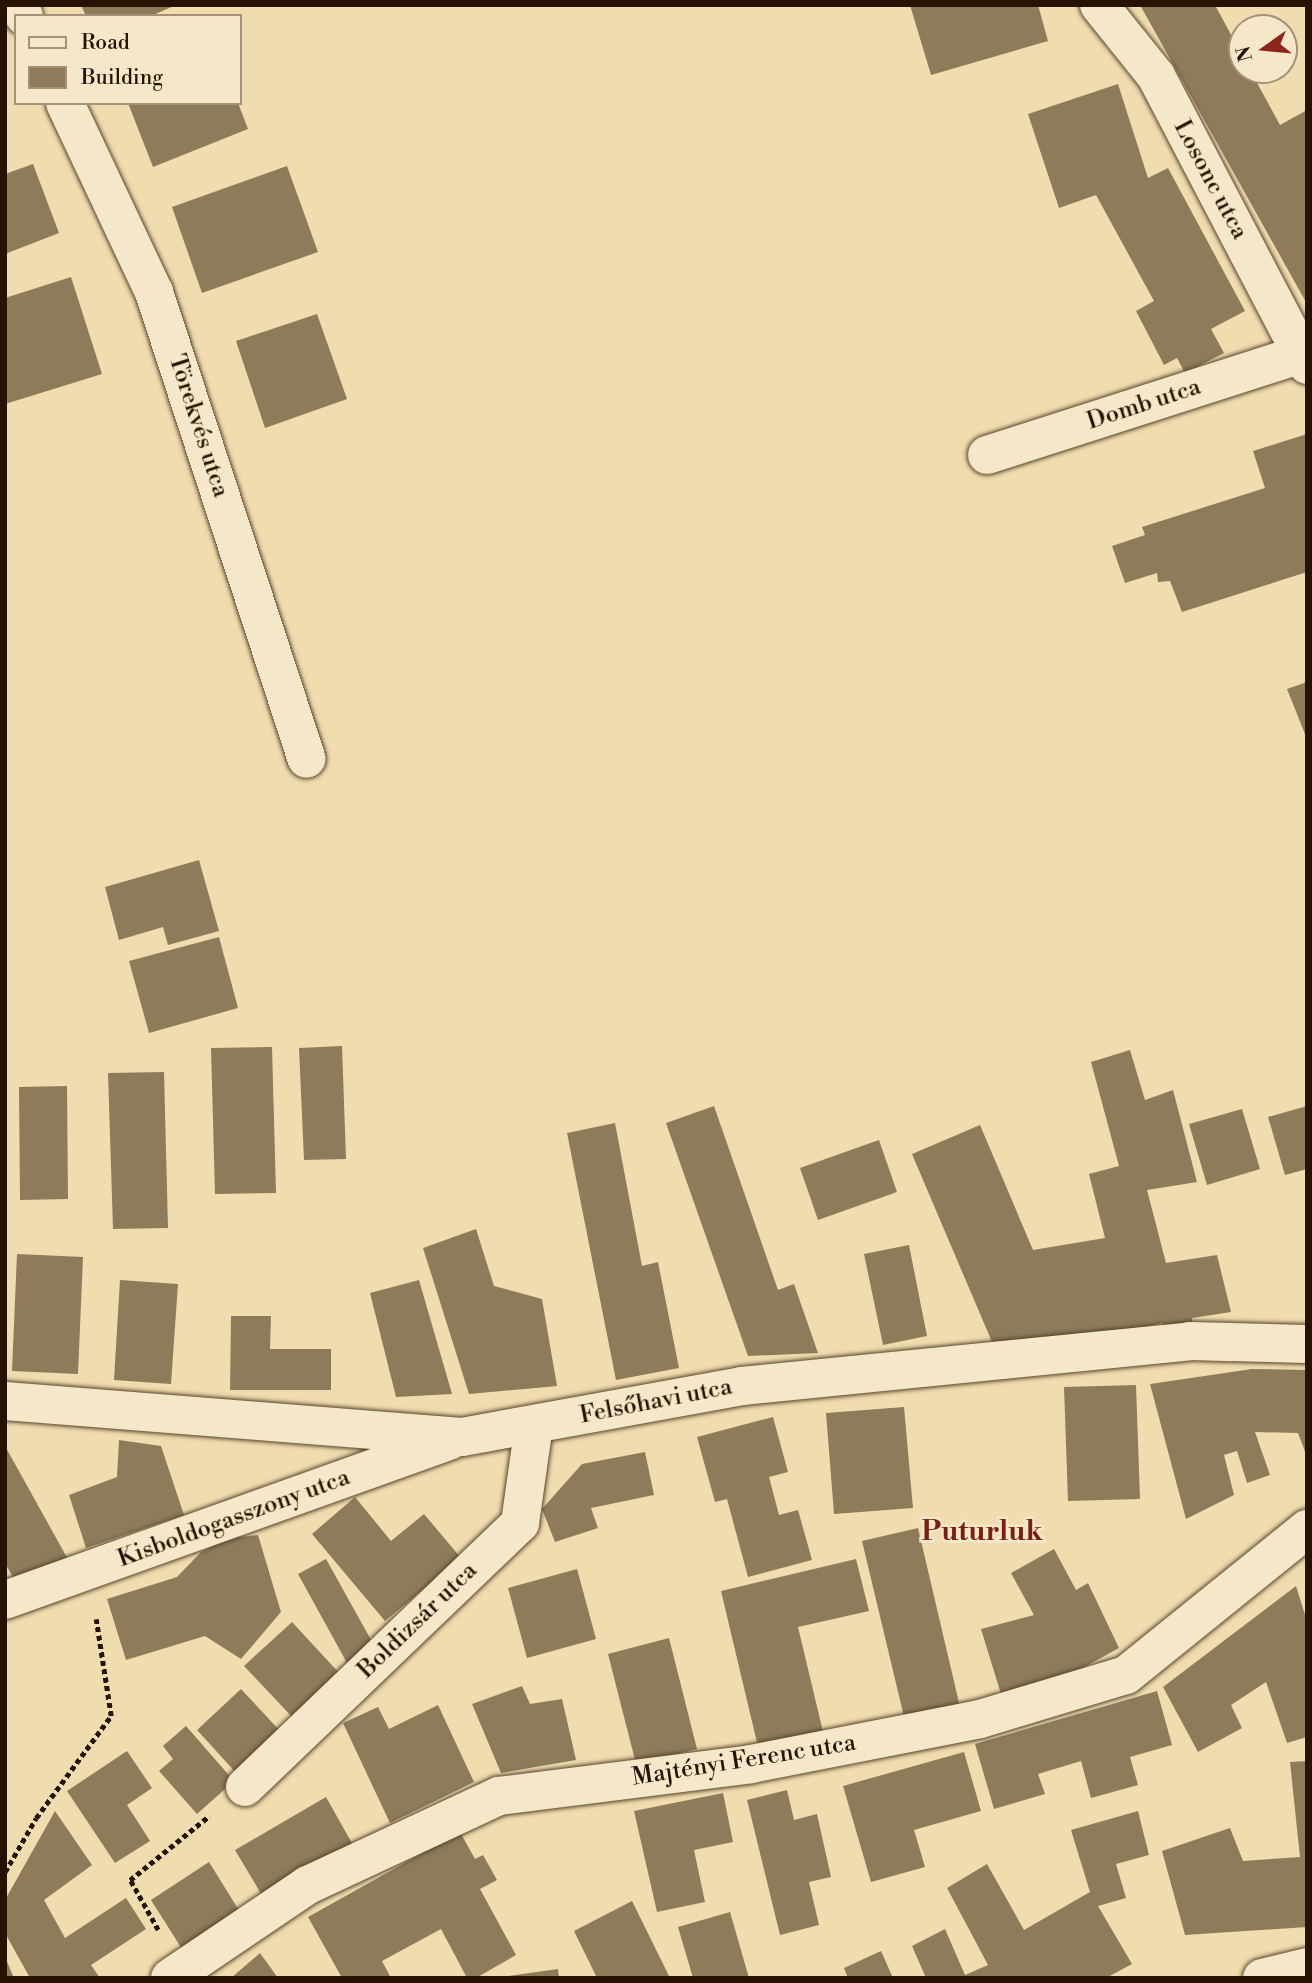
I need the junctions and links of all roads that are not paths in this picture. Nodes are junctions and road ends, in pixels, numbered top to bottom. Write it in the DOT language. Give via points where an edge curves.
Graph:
graph roads {
  1 [pos="1099,5"];
  2 [pos="66,105"];
  3 [pos="1304,359"];
  4 [pos="987,455"];
  5 [pos="307,759"];
  6 [pos="1307,1344"];
  7 [pos="5,1401"];
  8 [pos="534,1425"];
  9 [pos="462,1437"];
  10 [pos="1307,1529"];
  11 [pos="5,1600"];
  12 [pos="245,1787"];
  13 [pos="1307,1967"];
  14 [pos="176,1974"];
  15 [pos="1262,1978"];
  1 -- 3 [label="street, Losonc utca" via="1156,76"];
  2 -- 5 [label="street, Törekvés utca" via="154,292"];
  3 -- 4 [label="street, Domb utca"];
  6 -- 8 [label="street, Felsőhavi utca" via="1190,1341 742,1386"];
  7 -- 9 [label="street, Felsőhavi utca"];
  8 -- 9 [label="street, Felsőhavi utca"];
  8 -- 12 [label="street, Boldizsár utca" via="520,1523"];
  9 -- 11 [label="street, Kisboldogasszony utca"];
  10 -- 14 [label="street, Majtényi Ferenc utca" via="1126,1675 980,1719 751,1764 499,1796 308,1885"];
  13 -- 15 [label="street"];
}
